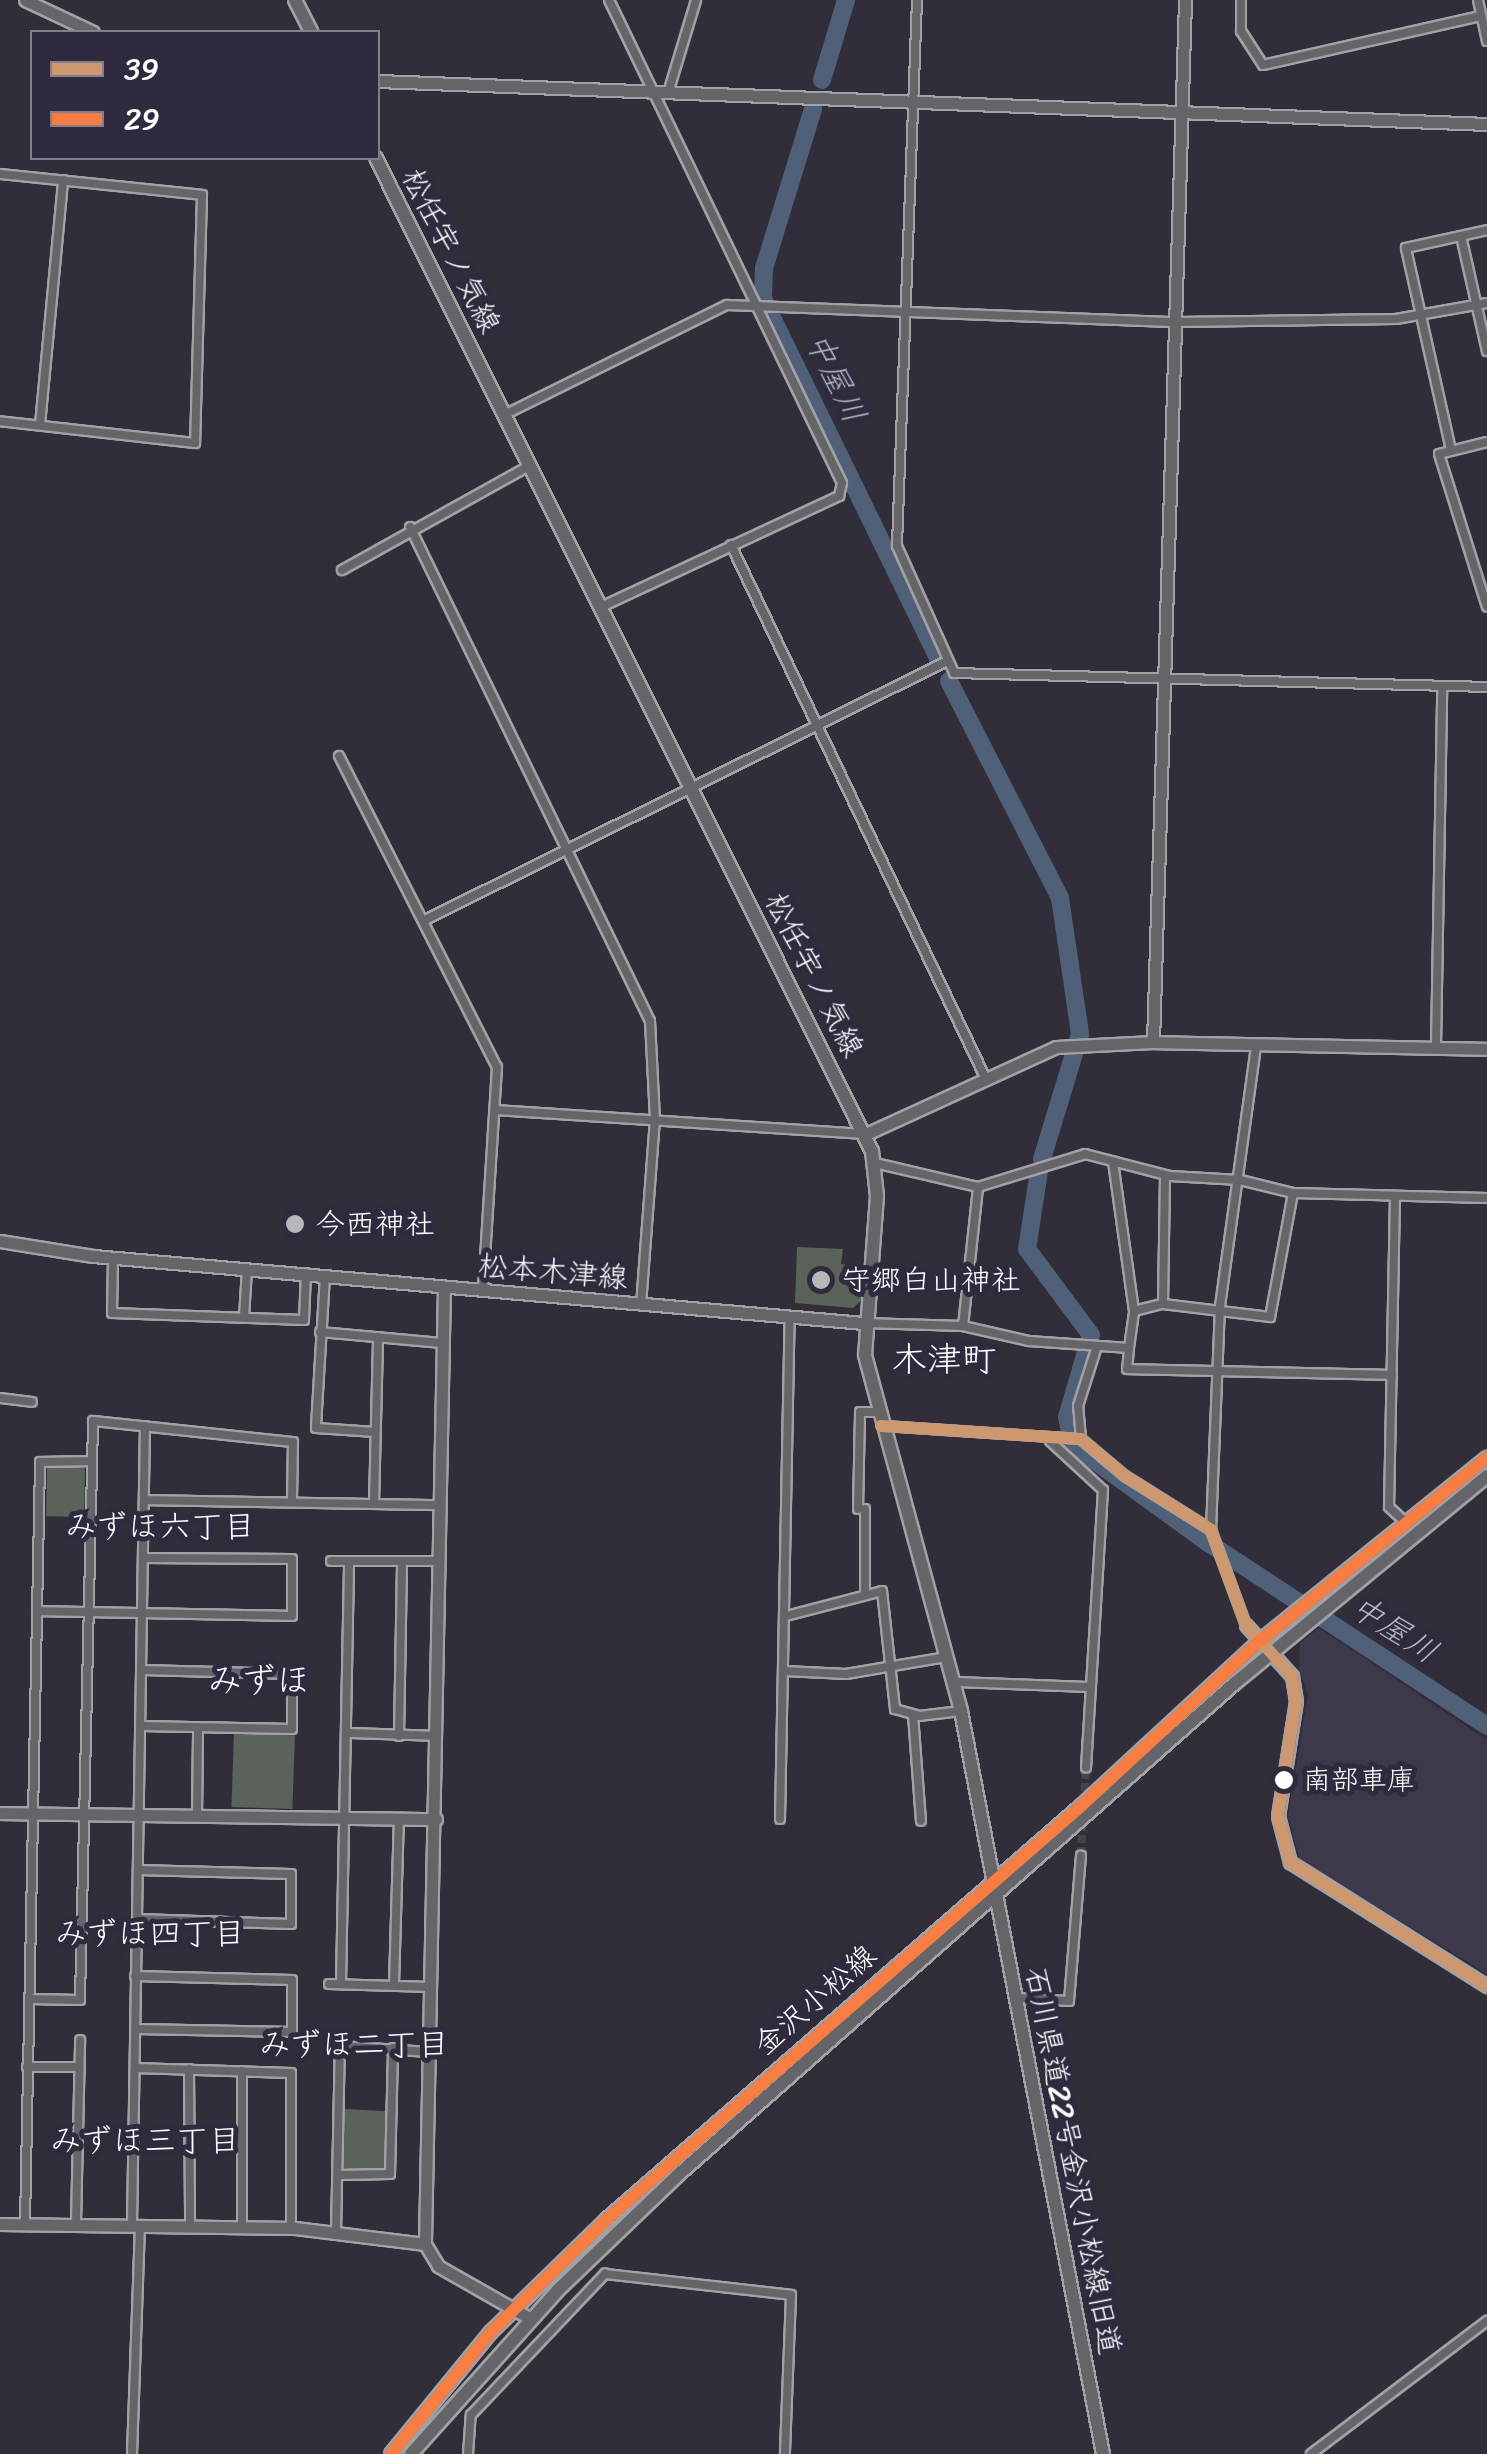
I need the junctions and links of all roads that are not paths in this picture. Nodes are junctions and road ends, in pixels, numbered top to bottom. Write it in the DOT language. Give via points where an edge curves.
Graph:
graph roads {
  1 [pos="24,0"];
  2 [pos="296,0"];
  3 [pos="609,0"];
  4 [pos="696,0"];
  5 [pos="917,0"];
  6 [pos="1185,0"];
  7 [pos="1241,0"];
  8 [pos="1478,0"];
  9 [pos="1482,16"];
  10 [pos="89,30"];
  11 [pos="310,30"];
  12 [pos="1487,41"];
  13 [pos="380,81"];
  14 [pos="648,89"];
  15 [pos="669,90"];
  16 [pos="911,100"];
  17 [pos="664,107"];
  18 [pos="1182,112"];
  19 [pos="1487,124"];
  20 [pos="377,160"];
  21 [pos="0,174"];
  22 [pos="63,180"];
  23 [pos="1487,230"];
  24 [pos="1460,236"];
  25 [pos="1482,304"];
  26 [pos="762,307"];
  27 [pos="904,312"];
  28 [pos="1420,317"];
  29 [pos="1177,322"];
  30 [pos="1487,351"];
  31 [pos="506,414"];
  32 [pos="0,421"];
  33 [pos="40,425"];
  34 [pos="1487,442"];
  35 [pos="1451,450"];
  36 [pos="529,466"];
  37 [pos="410,528"];
  38 [pos="730,545"];
  39 [pos="342,570"];
  40 [pos="1484,581"];
  41 [pos="601,607"];
  42 [pos="1487,607"];
  43 [pos="947,660"];
  44 [pos="1166,678"];
  45 [pos="1442,687"];
  46 [pos="1487,687"];
  47 [pos="819,724"];
  48 [pos="339,756"];
  49 [pos="692,788"];
  50 [pos="564,854"];
  51 [pos="423,921"];
  52 [pos="1153,1042"];
  53 [pos="1256,1046"];
  54 [pos="1436,1046"];
  55 [pos="1487,1049"];
  56 [pos="985,1076"];
  57 [pos="495,1110"];
  58 [pos="654,1119"];
  59 [pos="866,1134"];
  60 [pos="1113,1161"];
  61 [pos="875,1163"];
  62 [pos="1165,1175"];
  63 [pos="1240,1180"];
  64 [pos="978,1186"];
  65 [pos="1293,1194"];
  66 [pos="1395,1196"];
  67 [pos="1487,1198"];
  68 [pos="0,1241"];
  69 [pos="112,1258"];
  70 [pos="247,1268"];
  71 [pos="306,1273"];
  72 [pos="325,1275"];
  73 [pos="444,1287"];
  74 [pos="484,1290"];
  75 [pos="641,1304"];
  76 [pos="1164,1304"];
  77 [pos="1221,1310"];
  78 [pos="1134,1312"];
  79 [pos="244,1316"];
  80 [pos="790,1320"];
  81 [pos="864,1322"];
  82 [pos="963,1326"];
  83 [pos="320,1332"];
  84 [pos="378,1338"];
  85 [pos="442,1343"];
  86 [pos="1090,1346"];
  87 [pos="1129,1348"];
  88 [pos="1221,1370"];
  89 [pos="1392,1375"];
  90 [pos="0,1398"];
  91 [pos="32,1402"];
  92 [pos="879,1419"];
  93 [pos="145,1426"];
  94 [pos="375,1432"];
  95 [pos="1074,1439"];
  96 [pos="1048,1440"];
  97 [pos="1487,1458"];
  98 [pos="90,1461"];
  99 [pos="1487,1476"];
  100 [pos="145,1500"];
  101 [pos="292,1502"];
  102 [pos="374,1504"];
  103 [pos="440,1505"];
  104 [pos="1406,1523"];
  105 [pos="1211,1530"];
  106 [pos="144,1558"];
  107 [pos="330,1560"];
  108 [pos="439,1561"];
  109 [pos="349,1562"];
  110 [pos="402,1562"];
  111 [pos="866,1592"];
  112 [pos="37,1611"];
  113 [pos="143,1612"];
  114 [pos="88,1613"];
  115 [pos="786,1616"];
  116 [pos="1246,1625"];
  117 [pos="1260,1640"];
  118 [pos="1272,1654"];
  119 [pos="946,1657"];
  120 [pos="892,1663"];
  121 [pos="142,1670"];
  122 [pos="786,1671"];
  123 [pos="954,1682"];
  124 [pos="1091,1688"];
  125 [pos="961,1712"];
  126 [pos="913,1715"];
  127 [pos="142,1726"];
  128 [pos="198,1730"];
  129 [pos="347,1733"];
  130 [pos="399,1736"];
  131 [pos="438,1736"];
  132 [pos="1086,1767"];
  133 [pos="0,1813"];
  134 [pos="34,1813"];
  135 [pos="84,1815"];
  136 [pos="140,1815"];
  137 [pos="197,1816"];
  138 [pos="344,1818"];
  139 [pos="436,1819"];
  140 [pos="780,1819"];
  141 [pos="398,1820"];
  142 [pos="921,1821"];
  143 [pos="1081,1855"];
  144 [pos="138,1870"];
  145 [pos="992,1878"];
  146 [pos="996,1894"];
  147 [pos="137,1920"];
  148 [pos="135,1976"];
  149 [pos="329,1984"];
  150 [pos="341,1984"];
  151 [pos="394,1984"];
  152 [pos="1487,1986"];
  153 [pos="431,1988"];
  154 [pos="29,1998"];
  155 [pos="1018,1998"];
  156 [pos="80,2000"];
  157 [pos="80,2014"];
  158 [pos="136,2030"];
  159 [pos="80,2040"];
  160 [pos="393,2048"];
  161 [pos="430,2052"];
  162 [pos="27,2067"];
  163 [pos="80,2068"];
  164 [pos="135,2068"];
  165 [pos="189,2069"];
  166 [pos="242,2071"];
  167 [pos="340,2175"];
  168 [pos="76,2223"];
  169 [pos="0,2224"];
  170 [pos="24,2224"];
  171 [pos="136,2225"];
  172 [pos="190,2226"];
  173 [pos="242,2226"];
  174 [pos="291,2228"];
  175 [pos="336,2232"];
  176 [pos="426,2244"];
  177 [pos="517,2309"];
  178 [pos="532,2319"];
  179 [pos="1487,2320"];
  180 [pos="521,2331"];
  181 [pos="536,2343"];
  182 [pos="132,2454"];
  183 [pos="391,2454"];
  184 [pos="411,2454"];
  185 [pos="468,2454"];
  186 [pos="785,2454"];
  187 [pos="1104,2454"];
  188 [pos="1311,2454"];
  1 -- 10 [label="street"];
  2 -- 11 [label="main road"];
  3 -- 14 [label="street"];
  4 -- 15 [label="street"];
  5 -- 16 [label="street"];
  6 -- 18 [label="street"];
  7 -- 9 [label="street" via="1241,31 1263,64"];
  8 -- 9 [label="street"];
  9 -- 12 [label="street"];
  13 -- 14 [label="street"];
  14 -- 15 [label="street"];
  14 -- 17 [label="street"];
  15 -- 16 [label="street"];
  15 -- 17 [label="street"];
  16 -- 18 [label="street"];
  16 -- 27 [label="street"];
  17 -- 26 [label="street"];
  18 -- 19 [label="street"];
  18 -- 29 [label="street"];
  20 -- 31 [label="main road, 松任宇ノ気線"];
  21 -- 22 [label="street"];
  22 -- 33 [label="street"];
  22 -- 33 [label="street" via="202,196 198,436 195,444"];
  23 -- 24 [label="street"];
  24 -- 25 [label="street"];
  24 -- 28 [label="street" via="1406,248"];
  25 -- 28 [label="street"];
  25 -- 30 [label="street"];
  26 -- 27 [label="street"];
  26 -- 31 [label="street" via="727,306"];
  26 -- 38 [label="street" via="842,483 838,496"];
  27 -- 29 [label="street"];
  27 -- 43 [label="street" via="897,546"];
  28 -- 29 [label="street"];
  28 -- 35 [label="street"];
  29 -- 44 [label="street"];
  31 -- 36 [label="main road, 松任宇ノ気線"];
  32 -- 33 [label="street"];
  34 -- 35 [label="street"];
  35 -- 40 [label="street" via="1439,454"];
  36 -- 37 [label="street"];
  36 -- 41 [label="main road, 松任宇ノ気線"];
  37 -- 39 [label="street"];
  37 -- 50 [label="street"];
  38 -- 41 [label="street"];
  38 -- 47 [label="street"];
  40 -- 42 [label="street"];
  41 -- 49 [label="main road, 松任宇ノ気線"];
  43 -- 44 [label="street" via="954,673"];
  43 -- 47 [label="street"];
  44 -- 45 [label="street"];
  44 -- 52 [label="street"];
  45 -- 46 [label="street"];
  45 -- 54 [label="street"];
  47 -- 49 [label="street"];
  47 -- 56 [label="street"];
  48 -- 51 [label="street"];
  49 -- 50 [label="street"];
  49 -- 59 [label="main road, 松任宇ノ気線"];
  50 -- 51 [label="street"];
  50 -- 58 [label="street" via="650,1021"];
  51 -- 57 [label="street" via="497,1067"];
  52 -- 53 [label="street"];
  52 -- 56 [label="street" via="1078,1044"];
  53 -- 54 [label="street"];
  53 -- 63 [label="street"];
  54 -- 55 [label="street"];
  56 -- 59 [label="street"];
  57 -- 58 [label="street"];
  57 -- 74 [label="street"];
  58 -- 59 [label="street"];
  58 -- 75 [label="street"];
  59 -- 61 [label="main road, 松任宇ノ気線"];
  60 -- 62 [label="street"];
  60 -- 64 [label="street" via="1085,1154"];
  60 -- 78 [label="street"];
  61 -- 64 [label="street"];
  61 -- 81 [label="main road, 松任宇ノ気線"];
  62 -- 63 [label="street"];
  62 -- 76 [label="street" via="1159,1234"];
  63 -- 65 [label="street"];
  63 -- 77 [label="street"];
  64 -- 82 [label="street"];
  65 -- 66 [label="street"];
  65 -- 77 [label="street" via="1270,1317"];
  66 -- 67 [label="street"];
  66 -- 89 [label="street"];
  68 -- 69 [label="street, 松本木津線"];
  69 -- 70 [label="street, 松本木津線"];
  69 -- 79 [label="street" via="112,1312"];
  70 -- 71 [label="street, 松本木津線"];
  70 -- 79 [label="street"];
  71 -- 72 [label="street, 松本木津線"];
  71 -- 79 [label="street" via="304,1320"];
  72 -- 73 [label="street, 松本木津線"];
  72 -- 83 [label="street"];
  73 -- 74 [label="street, 松本木津線"];
  73 -- 85 [label="street"];
  74 -- 75 [label="street, 松本木津線"];
  75 -- 80 [label="street, 松本木津線"];
  76 -- 77 [label="street"];
  76 -- 78 [label="street"];
  77 -- 88 [label="street"];
  78 -- 87 [label="street"];
  80 -- 81 [label="street, 松本木津線"];
  80 -- 115 [label="street"];
  81 -- 82 [label="street"];
  81 -- 92 [label="main road, 松任宇ノ気線"];
  82 -- 86 [label="street"];
  83 -- 84 [label="street"];
  83 -- 94 [label="street" via="316,1428"];
  84 -- 85 [label="street"];
  84 -- 94 [label="street"];
  85 -- 103 [label="street"];
  86 -- 87 [label="street"];
  86 -- 95 [label="street"];
  87 -- 88 [label="street" via="1127,1369"];
  88 -- 89 [label="street"];
  88 -- 105 [label="street"];
  89 -- 104 [label="street" via="1389,1507"];
  90 -- 91 [label="street"];
  92 -- 96 [label="street"];
  92 -- 111 [label="street" via="860,1412"];
  92 -- 119 [label="main road, 松任宇ノ気線"];
  93 -- 98 [label="street" via="93,1421"];
  93 -- 100 [label="street"];
  93 -- 101 [label="street" via="294,1442"];
  94 -- 102 [label="street"];
  95 -- 96 [label="street"];
  95 -- 105 [label="street"];
  96 -- 124 [label="street" via="1103,1490"];
  97 -- 104 [label="main road, 金沢小松線"];
  98 -- 112 [label="street" via="40,1462"];
  98 -- 114 [label="street"];
  99 -- 118 [label="main road, 金沢小松線"];
  100 -- 101 [label="street"];
  100 -- 106 [label="street"];
  101 -- 102 [label="street"];
  102 -- 103 [label="street"];
  103 -- 108 [label="street"];
  104 -- 117 [label="main road, 金沢小松線"];
  105 -- 116 [label="street"];
  106 -- 113 [label="street"];
  106 -- 113 [label="street" via="292,1559 292,1616"];
  107 -- 109 [label="street"];
  108 -- 110 [label="street"];
  108 -- 131 [label="street"];
  109 -- 110 [label="street"];
  109 -- 129 [label="street"];
  110 -- 130 [label="street"];
  111 -- 115 [label="street"];
  111 -- 120 [label="street" via="882,1591 887,1599"];
  112 -- 114 [label="street"];
  112 -- 134 [label="street"];
  113 -- 114 [label="street"];
  113 -- 121 [label="street"];
  114 -- 135 [label="street"];
  115 -- 122 [label="street"];
  116 -- 117 [label="street"];
  117 -- 118 [label="street"];
  117 -- 145 [label="main road, 金沢小松線" via="1081,1806"];
  118 -- 146 [label="main road, 金沢小松線"];
  118 -- 152 [label="street" via="1292,1676 1296,1701 1278,1816 1290,1862"];
  119 -- 120 [label="street"];
  119 -- 123 [label="main road, 松任宇ノ気線"];
  120 -- 122 [label="street" via="846,1674"];
  120 -- 126 [label="street" via="891,1700"];
  121 -- 127 [label="street"];
  121 -- 128 [label="street" via="292,1674 292,1729"];
  122 -- 140 [label="street"];
  123 -- 124 [label="street"];
  123 -- 125 [label="main road, 松任宇ノ気線"];
  124 -- 132 [label="street"];
  125 -- 126 [label="street"];
  125 -- 145 [label="main road, 松任宇ノ気線"];
  126 -- 142 [label="street"];
  127 -- 128 [label="street"];
  127 -- 136 [label="street"];
  128 -- 137 [label="street"];
  129 -- 130 [label="street"];
  129 -- 138 [label="street"];
  130 -- 131 [label="street"];
  131 -- 139 [label="street"];
  133 -- 134 [label="street"];
  134 -- 135 [label="street"];
  134 -- 154 [label="street"];
  135 -- 136 [label="street"];
  135 -- 156 [label="street"];
  136 -- 137 [label="street"];
  136 -- 144 [label="street"];
  137 -- 138 [label="street"];
  138 -- 141 [label="street"];
  138 -- 150 [label="street"];
  139 -- 141 [label="street"];
  139 -- 153 [label="street"];
  141 -- 151 [label="street"];
  143 -- 155 [label="street" via="1070,2001"];
  144 -- 147 [label="street"];
  144 -- 147 [label="street" via="292,1874 292,1924"];
  145 -- 146 [label="main road, 石川県道22号金沢小松線旧道"];
  145 -- 177 [label="main road, 金沢小松線" via="606,2220"];
  146 -- 155 [label="main road, 石川県道22号金沢小松線旧道"];
  146 -- 178 [label="main road, 金沢小松線" via="678,2174"];
  147 -- 148 [label="street"];
  148 -- 158 [label="street"];
  148 -- 158 [label="street" via="292,1980 292,2032"];
  149 -- 150 [label="street"];
  150 -- 151 [label="street"];
  151 -- 153 [label="street"];
  153 -- 161 [label="street"];
  154 -- 156 [label="street"];
  154 -- 162 [label="street"];
  155 -- 187 [label="main road, 石川県道22号金沢小松線旧道"];
  156 -- 157 [label="street"];
  158 -- 164 [label="street"];
  159 -- 163 [label="street"];
  160 -- 161 [label="street"];
  160 -- 167 [label="street" via="390,2174"];
  160 -- 167 [label="street" via="340,2046"];
  161 -- 176 [label="street"];
  162 -- 163 [label="street"];
  162 -- 170 [label="street"];
  163 -- 168 [label="street"];
  164 -- 165 [label="street"];
  164 -- 171 [label="street"];
  165 -- 166 [label="street"];
  165 -- 172 [label="street"];
  166 -- 173 [label="street"];
  166 -- 174 [label="street" via="291,2073"];
  167 -- 175 [label="street"];
  168 -- 170 [label="street"];
  168 -- 171 [label="street"];
  169 -- 170 [label="street"];
  171 -- 172 [label="street"];
  171 -- 182 [label="street"];
  172 -- 173 [label="street"];
  173 -- 174 [label="street"];
  174 -- 175 [label="street"];
  175 -- 176 [label="street"];
  176 -- 177 [label="street" via="438,2266"];
  177 -- 178 [label="street"];
  177 -- 183 [label="main road, 金沢小松線"];
  178 -- 180 [label="main road, 金沢小松線"];
  179 -- 188 [label="street"];
  180 -- 181 [label="street"];
  180 -- 184 [label="main road, 金沢小松線"];
  181 -- 185 [label="street" via="470,2415"];
  181 -- 186 [label="street" via="604,2274 792,2295"];
}
